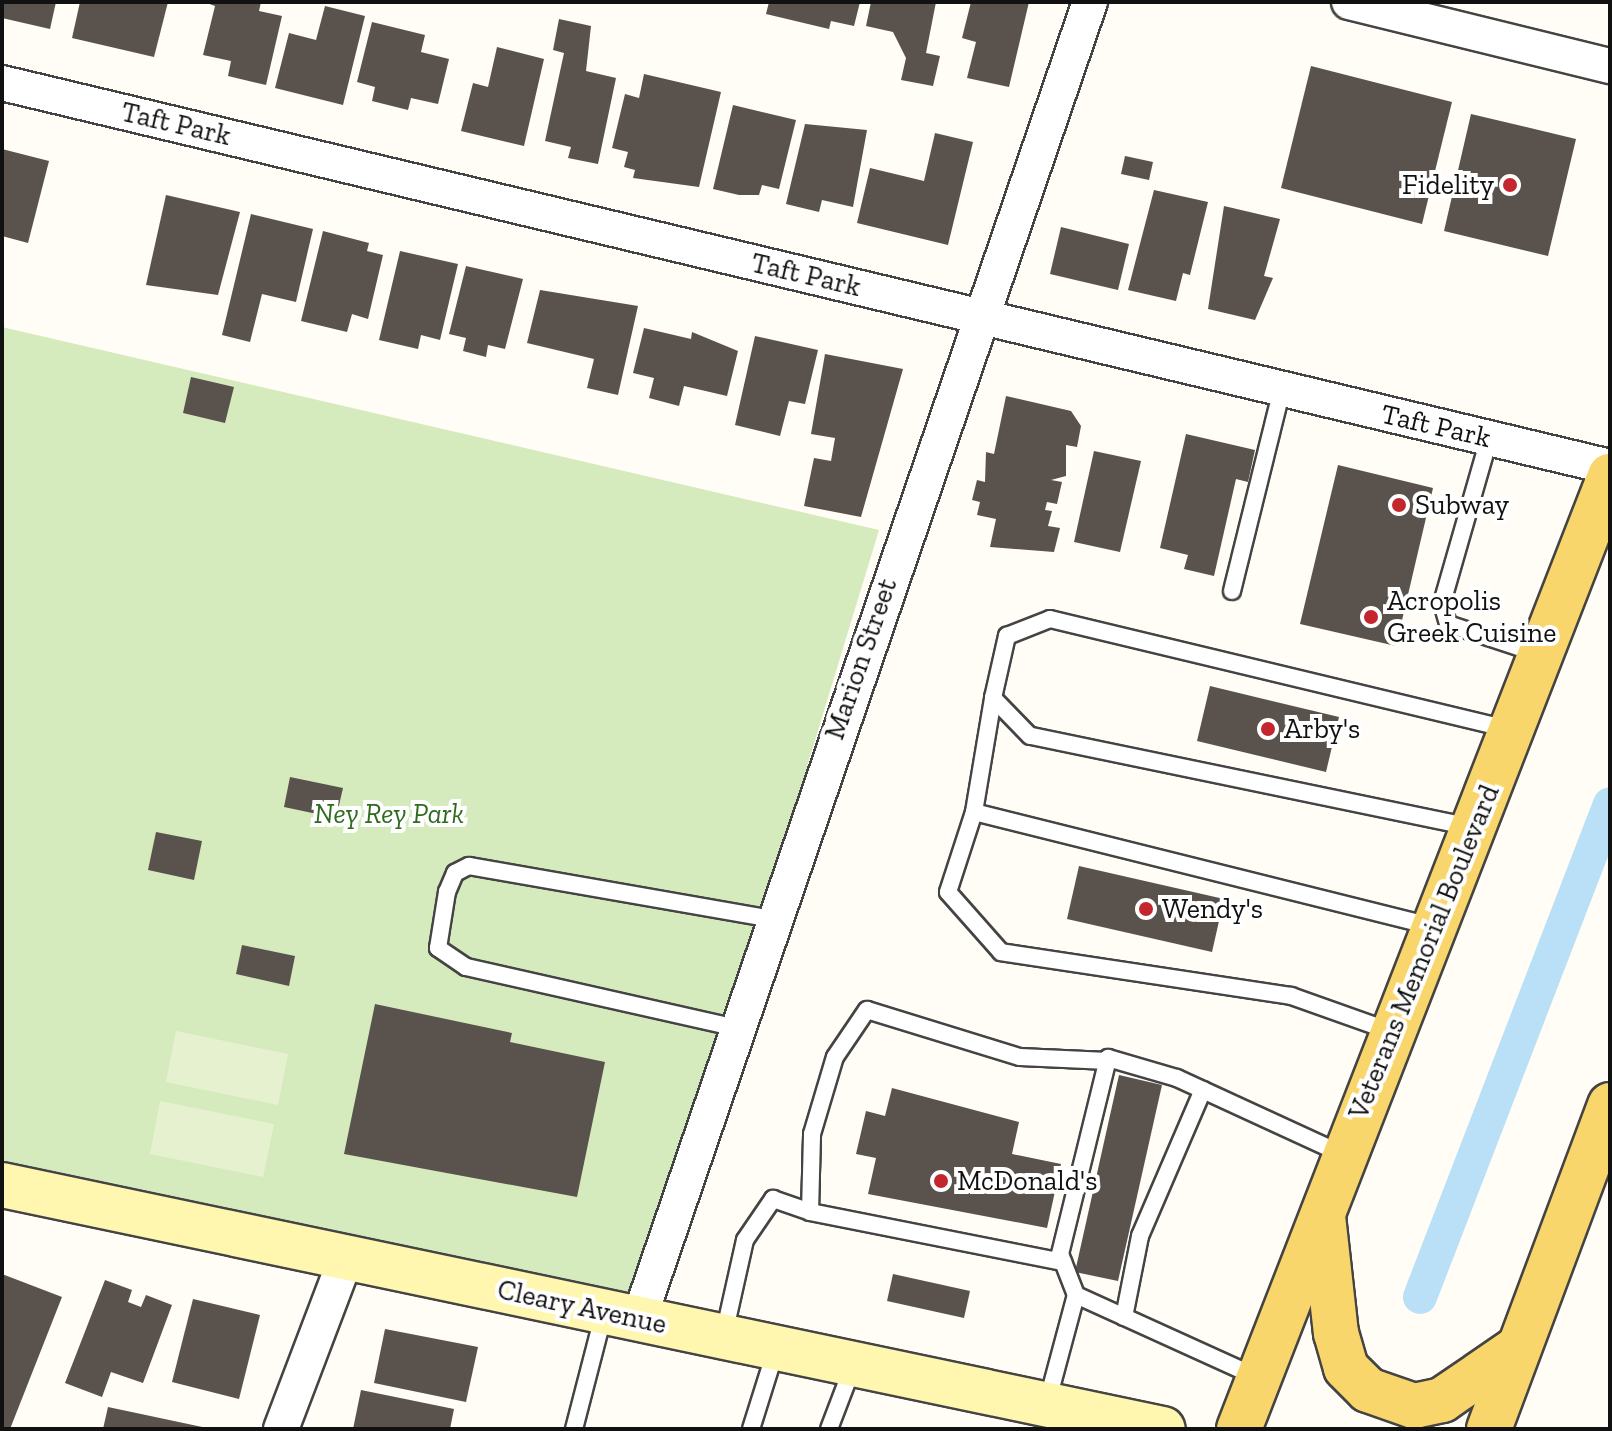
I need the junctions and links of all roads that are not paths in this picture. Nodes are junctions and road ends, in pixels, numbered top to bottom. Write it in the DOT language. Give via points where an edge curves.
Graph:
graph roads {
  1 [pos="1090,2"];
  2 [pos="1349,2"];
  3 [pos="1610,66"];
  4 [pos="2,83"];
  5 [pos="977,316"];
  6 [pos="1282,389"];
  7 [pos="1489,439"];
  8 [pos="1610,467"];
  9 [pos="1610,476"];
  10 [pos="1610,567"];
  11 [pos="1232,591"];
  12 [pos="1544,655"];
  13 [pos="993,698"];
  14 [pos="1514,730"];
  15 [pos="974,812"];
  16 [pos="1474,828"];
  17 [pos="774,919"];
  18 [pos="1434,927"];
  19 [pos="737,1028"];
  20 [pos="1392,1032"];
  21 [pos="1108,1061"];
  22 [pos="1203,1090"];
  23 [pos="1610,1105"];
  24 [pos="1342,1154"];
  25 [pos="1601,1154"];
  26 [pos="2,1185"];
  27 [pos="1322,1205"];
  28 [pos="810,1212"];
  29 [pos="346,1258"];
  30 [pos="1063,1262"];
  31 [pos="1076,1295"];
  32 [pos="622,1316"];
  33 [pos="1124,1317"];
  34 [pos="723,1337"];
  35 [pos="776,1348"];
  36 [pos="1518,1348"];
  37 [pos="854,1364"];
  38 [pos="1258,1378"];
  39 [pos="1047,1405"];
  40 [pos="281,1429"];
  41 [pos="574,1429"];
  42 [pos="751,1429"];
  43 [pos="829,1429"];
  44 [pos="1163,1429"];
  45 [pos="1239,1429"];
  46 [pos="1489,1429"];
  1 -- 5 [label="street, Marion Street"];
  2 -- 3 [label="street"];
  4 -- 5 [label="street, Taft Park"];
  5 -- 6 [label="street, Taft Park"];
  5 -- 17 [label="street, Marion Street"];
  6 -- 7 [label="street, Taft Park"];
  6 -- 11 [label="lane"];
  7 -- 8 [label="street, Taft Park"];
  7 -- 12 [label="lane" via="1442,603 1448,624"];
  9 -- 12 [label="main road, Veterans Memorial Boulevard"];
  10 -- 12 [label="main road"];
  12 -- 14 [label="main road, Veterans Memorial Boulevard"];
  13 -- 14 [label="lane" via="1007,636 1050,619"];
  13 -- 15 [label="lane"];
  13 -- 16 [label="lane" via="1030,736"];
  14 -- 16 [label="main road, Veterans Memorial Boulevard"];
  15 -- 18 [label="lane"];
  15 -- 20 [label="lane" via="948,892 1001,952 1291,996"];
  16 -- 18 [label="main road, Veterans Memorial Boulevard"];
  17 -- 19 [label="street, Marion Street"];
  17 -- 19 [label="lane" via="469,866 455,873 447,892 438,948 466,967"];
  18 -- 20 [label="main road, Veterans Memorial Boulevard"];
  19 -- 32 [label="street, Marion Street"];
  20 -- 24 [label="main road, Veterans Memorial Boulevard"];
  21 -- 22 [label="lane"];
  21 -- 28 [label="lane" via="1020,1057 867,1010 835,1057 812,1134"];
  21 -- 30 [label="lane"];
  22 -- 24 [label="lane"];
  22 -- 33 [label="lane" via="1140,1236"];
  23 -- 25 [label="main road"];
  24 -- 27 [label="main road, Veterans Memorial Boulevard"];
  25 -- 36 [label="main road"];
  26 -- 29 [label="street, Cleary Avenue"];
  27 -- 36 [label="main road" via="1336,1333 1346,1368 1368,1390 1414,1406 1442,1400"];
  27 -- 38 [label="main road, Veterans Memorial Boulevard"];
  28 -- 30 [label="lane"];
  28 -- 34 [label="lane" via="773,1199 745,1240"];
  29 -- 32 [label="street, Cleary Avenue"];
  29 -- 40 [label="street"];
  30 -- 31 [label="lane"];
  31 -- 33 [label="lane"];
  31 -- 39 [label="lane"];
  32 -- 34 [label="street, Cleary Avenue"];
  32 -- 41 [label="lane"];
  33 -- 38 [label="lane"];
  34 -- 35 [label="street, Cleary Avenue"];
  35 -- 37 [label="street, Cleary Avenue"];
  35 -- 42 [label="lane"];
  36 -- 46 [label="main road"];
  37 -- 39 [label="street, Cleary Avenue"];
  37 -- 43 [label="lane"];
  38 -- 45 [label="main road, Veterans Memorial Boulevard"];
  39 -- 44 [label="street, Cleary Avenue"];
}
